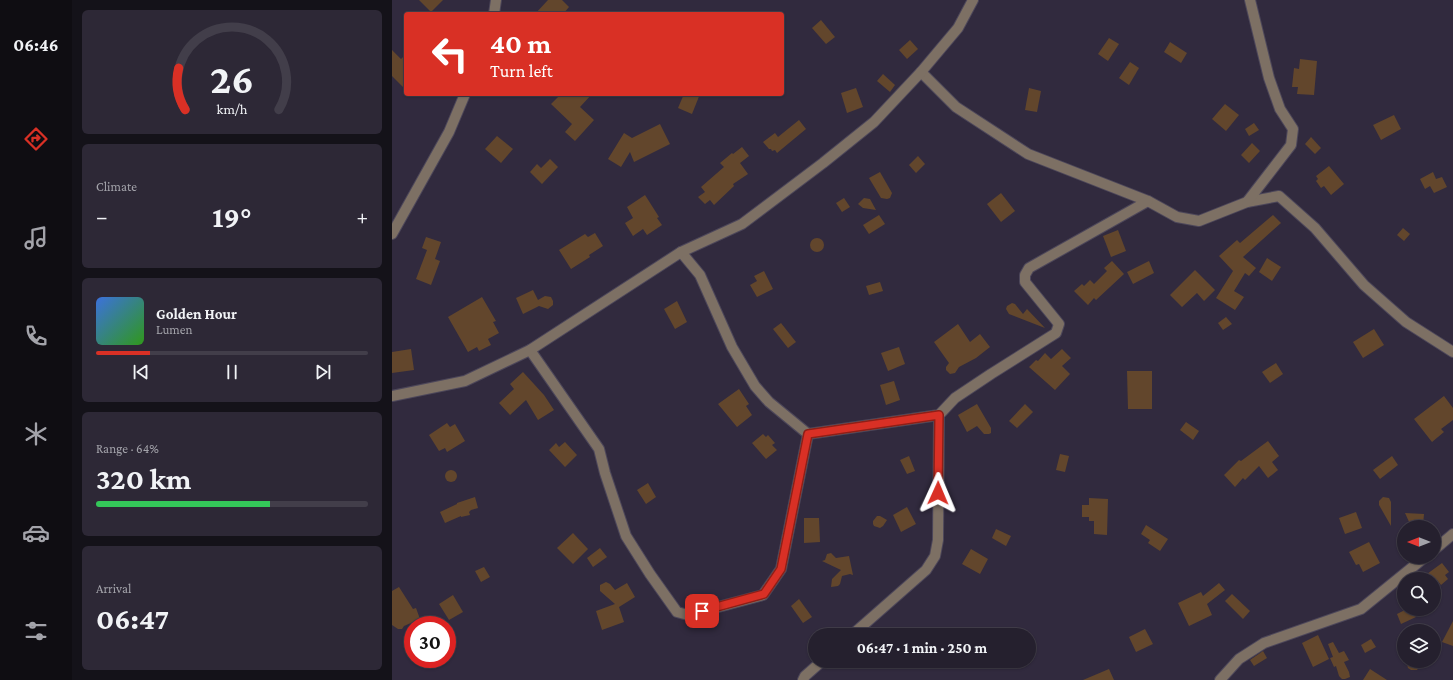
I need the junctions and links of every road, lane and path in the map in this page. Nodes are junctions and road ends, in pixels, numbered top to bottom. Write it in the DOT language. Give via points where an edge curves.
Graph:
graph roads {
  1 [pos="496,0"];
  2 [pos="973,0"];
  3 [pos="1250,0"];
  4 [pos="494,12"];
  5 [pos="921,72"];
  6 [pos="464,96"];
  7 [pos="1148,201"];
  8 [pos="1248,202"];
  9 [pos="392,234"];
  10 [pos="681,252"];
  11 [pos="530,350"];
  12 [pos="1453,352"];
  13 [pos="392,396"];
  14 [pos="939,415"];
  15 [pos="808,434"];
  16 [pos="1453,534"];
  17 [pos="1441,544"];
  18 [pos="1417,564"];
  19 [pos="860,628"];
  20 [pos="814,668"];
  21 [pos="803,680"];
  22 [pos="1220,680"];
  1 -- 4 [label="street"];
  2 -- 5 [label="street" via="958,28"];
  3 -- 8 [label="street" via="1268,78 1280,109 1293,129 1291,145"];
  5 -- 7 [label="street" via="956,107 1028,154"];
  5 -- 10 [label="street" via="874,122 748,220"];
  6 -- 9 [label="street" via="449,132"];
  7 -- 8 [label="street" via="1178,216 1199,221"];
  7 -- 14 [label="street" via="1029,268 1025,282 1059,324 1056,333 967,390"];
  8 -- 12 [label="street" via="1279,196 1315,228 1364,285 1406,322"];
  10 -- 11 [label="street"];
  10 -- 15 [label="street" via="700,275 732,347 755,386 769,402"];
  11 -- 13 [label="street" via="465,381"];
  11 -- 15 [label="street" via="599,450 626,536 678,612 688,615 764,594 781,569"];
  14 -- 15 [label="street"];
  14 -- 19 [label="street" via="938,540 935,556 926,570"];
  16 -- 17 [label="street"];
  18 -- 22 [label="street" via="1362,609 1264,643 1239,659"];
  20 -- 21 [label="street"];
}
